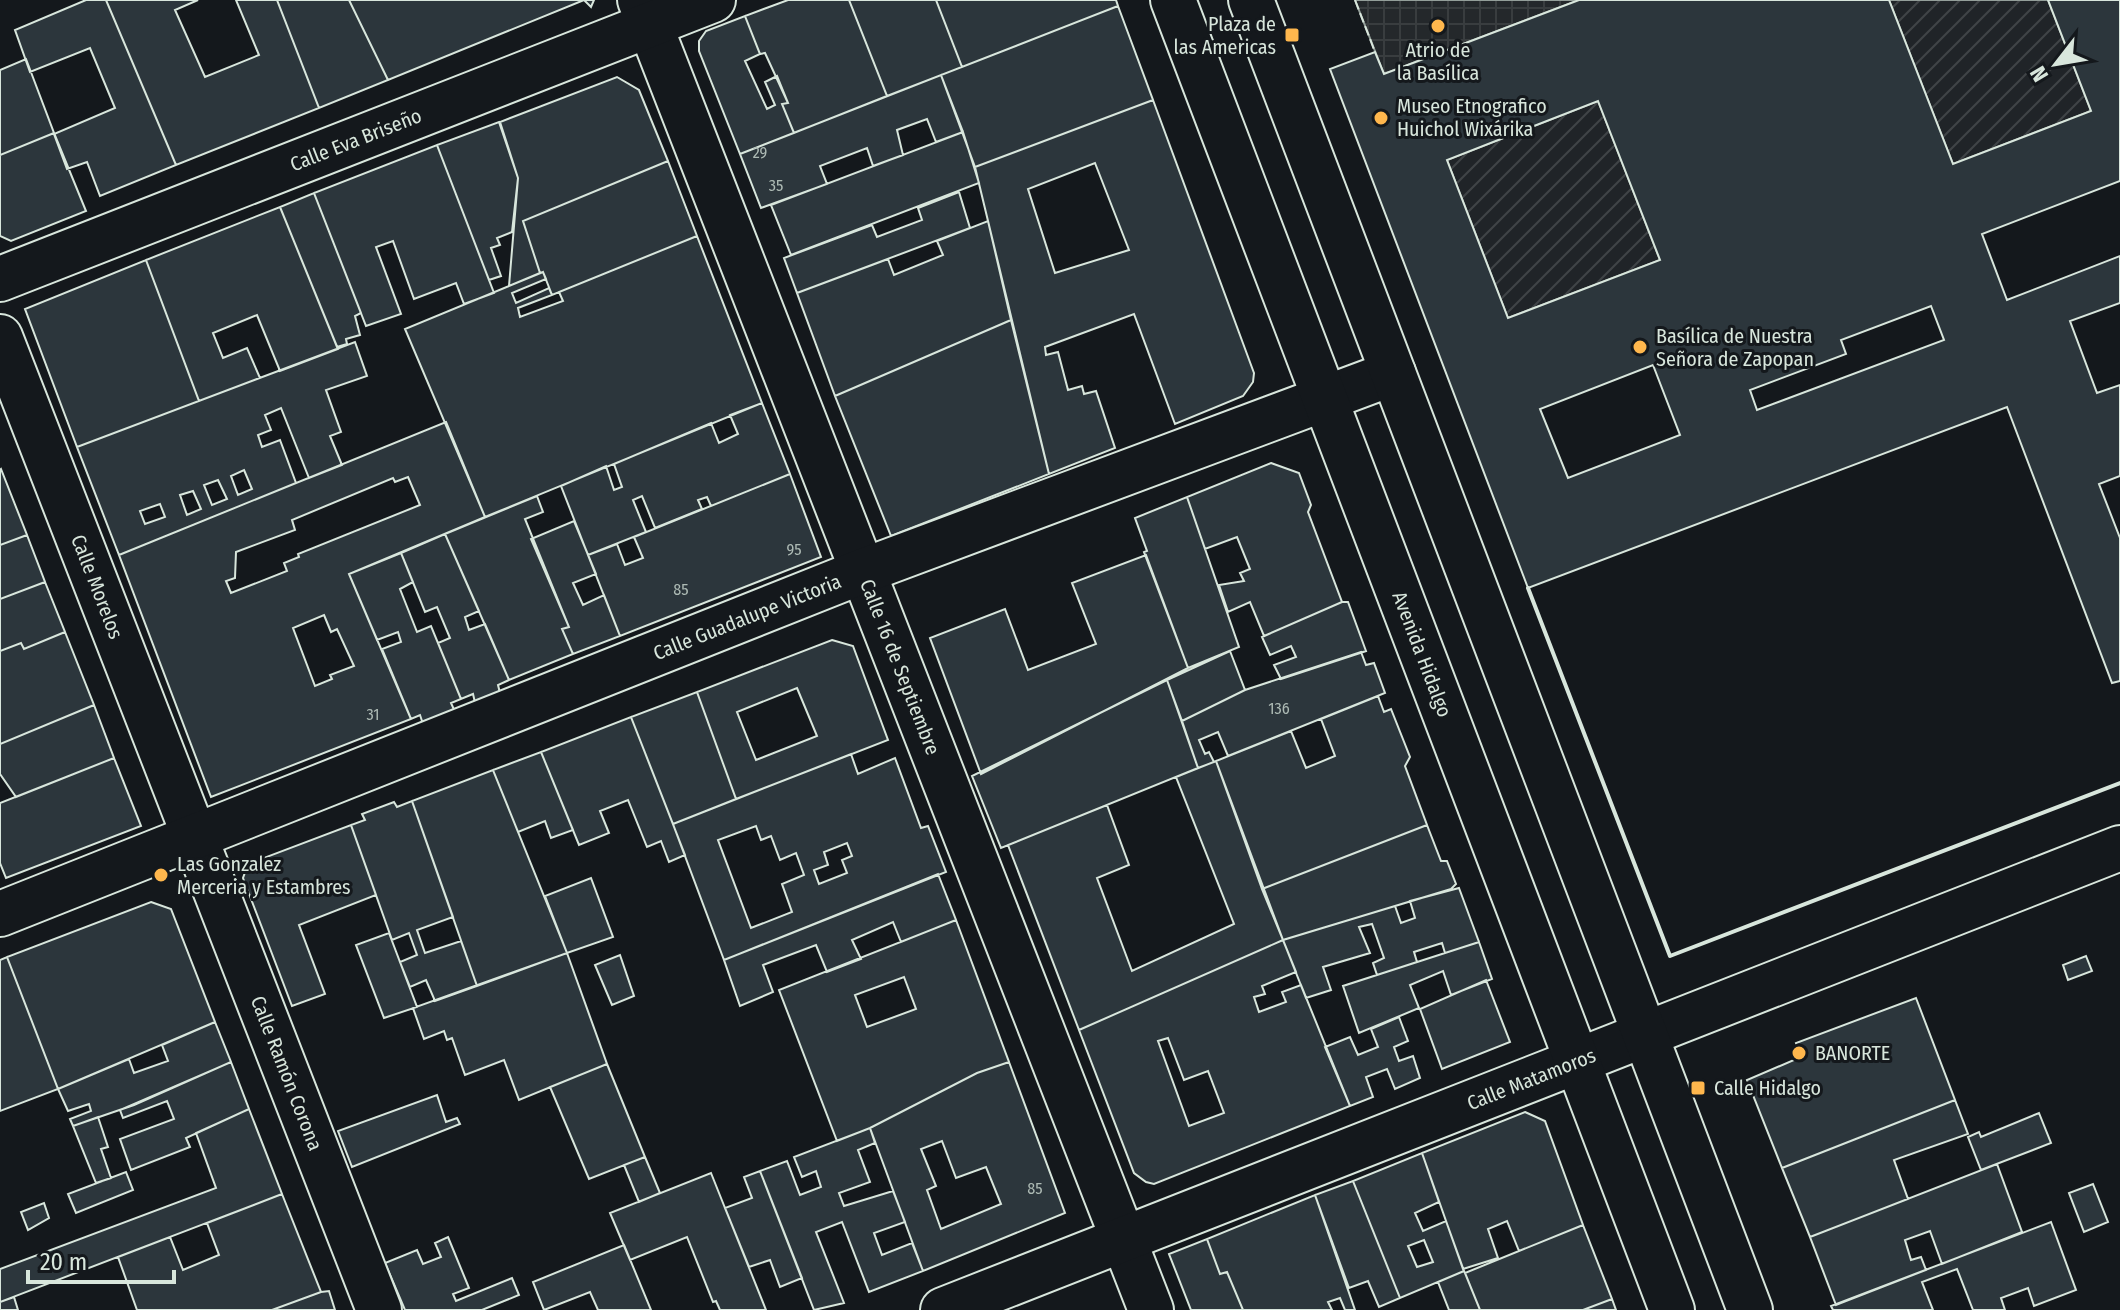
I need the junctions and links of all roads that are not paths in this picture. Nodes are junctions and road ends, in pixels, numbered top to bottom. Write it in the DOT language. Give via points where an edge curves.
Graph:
graph roads {
  1 [pos="713,0"];
  2 [pos="1173,0"];
  3 [pos="1251,0"];
  4 [pos="645,12"];
  5 [pos="0,279"];
  6 [pos="0,337"];
  7 [pos="1393,373"];
  8 [pos="1323,400"];
  9 [pos="863,571"];
  10 [pos="195,834"];
  11 [pos="2120,848"];
  12 [pos="0,914"];
  13 [pos="1646,1034"];
  14 [pos="1575,1060"];
  15 [pos="1124,1241"];
  16 [pos="379,1310"];
  17 [pos="943,1310"];
  18 [pos="1151,1310"];
  19 [pos="1672,1310"];
  20 [pos="1750,1310"];
  1 -- 4 [label="street, Calle Eva Briseño"];
  2 -- 8 [label="street, Avenida Hidalgo"];
  3 -- 7 [label="street"];
  4 -- 5 [label="street, Calle Eva Briseño"];
  4 -- 9 [label="street, Calle 16 de Septiembre"];
  6 -- 10 [label="street, Calle Morelos"];
  7 -- 8 [label="street, Calle Guadalupe Victoria"];
  7 -- 13 [label="street"];
  8 -- 9 [label="street, Calle Guadalupe Victoria"];
  8 -- 14 [label="street, Avenida Hidalgo"];
  9 -- 10 [label="street, Calle Guadalupe Victoria"];
  9 -- 15 [label="street, Calle 16 de Septiembre"];
  10 -- 12 [label="street, Calle Guadalupe Victoria"];
  10 -- 16 [label="street, Calle Ramón Corona"];
  11 -- 13 [label="street, Calle Matamoros"];
  13 -- 14 [label="street, Calle Matamoros"];
  13 -- 20 [label="street"];
  14 -- 15 [label="street, Calle Matamoros"];
  14 -- 19 [label="street, Avenida Hidalgo"];
  15 -- 17 [label="street, Calle Matamoros"];
  15 -- 18 [label="street, Calle 16 de Septiembre"];
}
